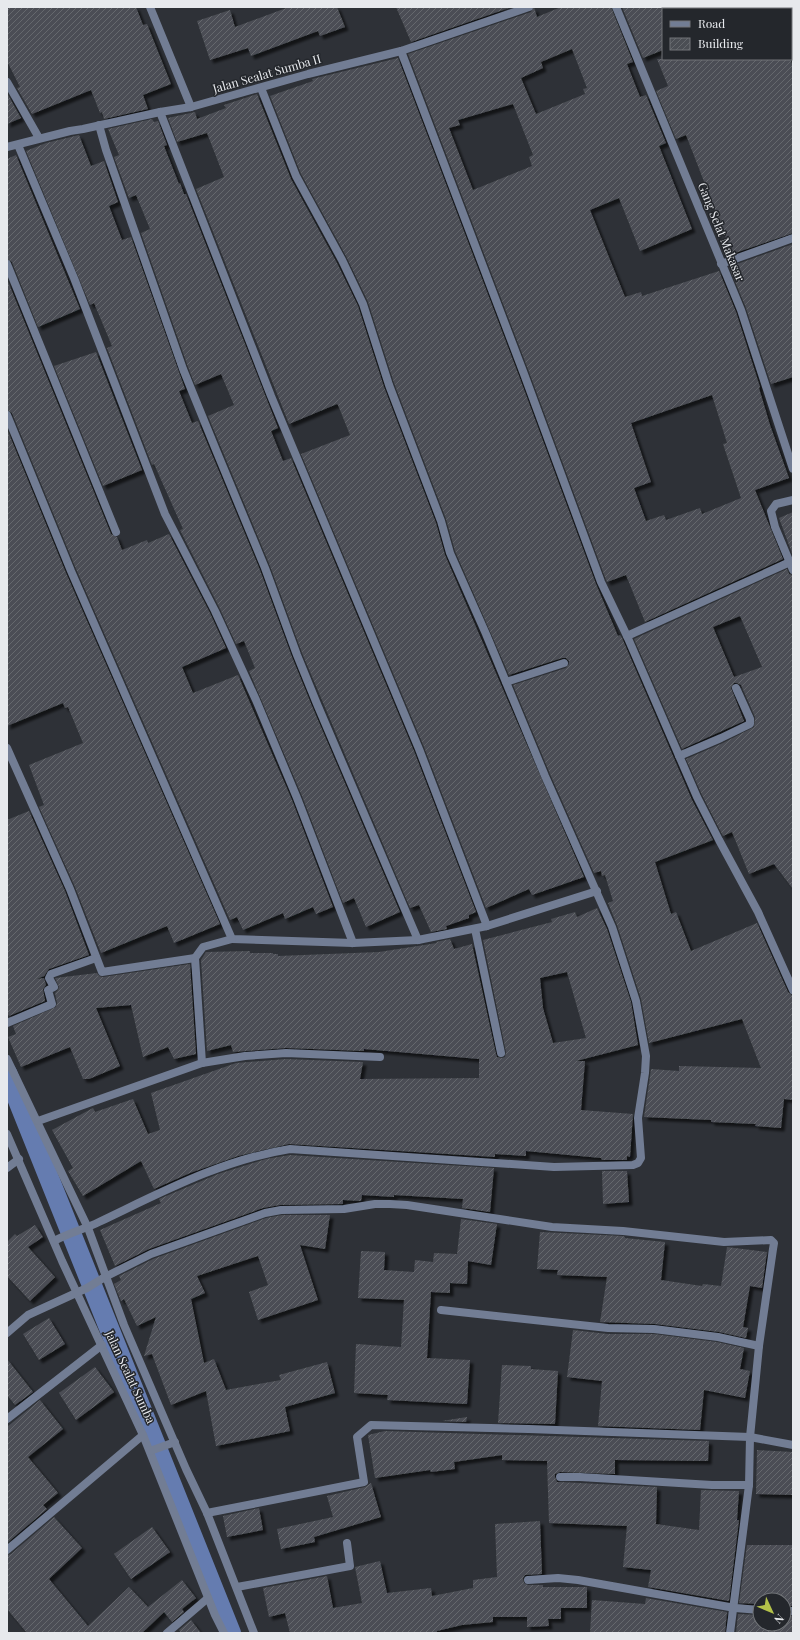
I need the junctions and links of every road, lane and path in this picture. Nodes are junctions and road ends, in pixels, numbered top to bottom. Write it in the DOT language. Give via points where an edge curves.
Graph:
graph roads {
  1 [pos="150,7"];
  2 [pos="529,7"];
  3 [pos="616,7"];
  4 [pos="401,52"];
  5 [pos="7,82"];
  6 [pos="261,88"];
  7 [pos="191,107"];
  8 [pos="160,112"];
  9 [pos="99,125"];
  10 [pos="39,138"];
  11 [pos="18,145"];
  12 [pos="7,147"];
  13 [pos="793,238"];
  14 [pos="7,264"];
  15 [pos="722,264"];
  16 [pos="7,415"];
  17 [pos="793,469"];
  18 [pos="793,500"];
  19 [pos="116,532"];
  20 [pos="791,566"];
  21 [pos="627,636"];
  22 [pos="564,663"];
  23 [pos="506,682"];
  24 [pos="736,688"];
  25 [pos="7,748"];
  26 [pos="680,756"];
  27 [pos="597,891"];
  28 [pos="487,926"];
  29 [pos="474,929"];
  30 [pos="232,939"];
  31 [pos="418,940"];
  32 [pos="353,943"];
  33 [pos="96,958"];
  34 [pos="195,958"];
  35 [pos="793,990"];
  36 [pos="7,1023"];
  37 [pos="501,1053"];
  38 [pos="380,1057"];
  39 [pos="7,1059"];
  40 [pos="202,1062"];
  41 [pos="38,1121"];
  42 [pos="7,1134"];
  43 [pos="19,1159"];
  44 [pos="7,1168"];
  45 [pos="84,1229"];
  46 [pos="57,1239"];
  47 [pos="104,1278"];
  48 [pos="78,1292"];
  49 [pos="441,1310"];
  50 [pos="7,1333"];
  51 [pos="102,1345"];
  52 [pos="759,1346"];
  53 [pos="7,1419"];
  54 [pos="143,1435"];
  55 [pos="750,1437"];
  56 [pos="175,1442"];
  57 [pos="793,1444"];
  58 [pos="150,1451"];
  59 [pos="560,1477"];
  60 [pos="749,1485"];
  61 [pos="208,1513"];
  62 [pos="347,1543"];
  63 [pos="7,1550"];
  64 [pos="528,1580"];
  65 [pos="237,1587"];
  66 [pos="208,1598"];
  67 [pos="734,1608"];
  68 [pos="752,1609"];
  69 [pos="167,1633"];
  70 [pos="224,1633"];
  71 [pos="254,1633"];
  72 [pos="730,1633"];
  1 -- 7 [label="street"];
  2 -- 4 [label="street, Jalan Sealat Sumba II"];
  3 -- 15 [label="street, Gang Selat Makasar"];
  4 -- 6 [label="street, Jalan Sealat Sumba II"];
  4 -- 21 [label="street" via="598,575"];
  5 -- 10 [label="street"];
  6 -- 7 [label="street, Jalan Sealat Sumba II"];
  6 -- 23 [label="street" via="299,182 363,304 389,384 441,520 450,553"];
  7 -- 8 [label="street, Jalan Sealat Sumba II"];
  8 -- 9 [label="street, Jalan Sealat Sumba II"];
  8 -- 28 [label="street" via="271,396 419,749"];
  9 -- 10 [label="street, Jalan Sealat Sumba II"];
  9 -- 31 [label="street" via="186,377 265,568 317,704"];
  10 -- 11 [label="street, Jalan Sealat Sumba II"];
  11 -- 12 [label="street, Jalan Sealat Sumba II"];
  11 -- 32 [label="street" via="74,278 165,514 215,611 256,700"];
  13 -- 15 [label="street"];
  14 -- 19 [label="street"];
  15 -- 17 [label="street, Gang Selat Makasar" via="743,318"];
  16 -- 30 [label="street" via="71,571"];
  18 -- 20 [label="street" via="776,504 771,511"];
  20 -- 21 [label="street"];
  21 -- 26 [label="street"];
  22 -- 23 [label="street"];
  23 -- 27 [label="street"];
  24 -- 26 [label="street" via="750,724"];
  25 -- 33 [label="street" via="70,888"];
  26 -- 35 [label="street" via="697,797 758,912"];
  27 -- 28 [label="street"];
  27 -- 45 [label="street" via="629,977 646,1056 638,1118 638,1163 609,1167 554,1167 290,1149 262,1153 222,1166 181,1182"];
  28 -- 29 [label="street"];
  29 -- 31 [label="street"];
  29 -- 37 [label="street"];
  30 -- 32 [label="street"];
  30 -- 34 [label="street" via="203,947"];
  31 -- 32 [label="street"];
  33 -- 34 [label="street" via="102,972"];
  33 -- 36 [label="street" via="51,974 49,978 54,987 48,990 52,1004"];
  34 -- 40 [label="street"];
  38 -- 40 [label="street" via="286,1053"];
  39 -- 41 [label="street"];
  40 -- 41 [label="street"];
  41 -- 45 [label="street"];
  42 -- 43 [label="street, Jalan Sealat Sumba"];
  43 -- 44 [label="street"];
  43 -- 46 [label="street, Jalan Sealat Sumba"];
  45 -- 46 [label="street"];
  45 -- 47 [label="street"];
  46 -- 48 [label="street, Jalan Sealat Sumba" via="62,1261"];
  47 -- 48 [label="street"];
  47 -- 52 [label="street" via="171,1246 265,1212 344,1209 375,1204 407,1205 552,1227 623,1231 724,1242 771,1240 774,1243"];
  47 -- 56 [label="street"];
  48 -- 50 [label="street" via="28,1315"];
  48 -- 51 [label="street, Jalan Sealat Sumba"];
  49 -- 52 [label="street" via="608,1328 654,1329 718,1337"];
  51 -- 53 [label="street"];
  51 -- 54 [label="street, Jalan Sealat Sumba"];
  52 -- 55 [label="street"];
  54 -- 58 [label="street, Jalan Sealat Sumba"];
  54 -- 63 [label="street"];
  55 -- 57 [label="street"];
  55 -- 60 [label="street"];
  55 -- 61 [label="street" via="371,1425 357,1437 364,1482"];
  56 -- 58 [label="street"];
  56 -- 61 [label="street"];
  58 -- 66 [label="street, Jalan Sealat Sumba"];
  59 -- 60 [label="street"];
  60 -- 67 [label="street"];
  61 -- 65 [label="street"];
  62 -- 65 [label="street" via="350,1566"];
  64 -- 67 [label="street" via="558,1578"];
  65 -- 71 [label="street"];
  66 -- 69 [label="street"];
  66 -- 70 [label="street, Jalan Sealat Sumba"];
  67 -- 68 [label="street"];
  67 -- 72 [label="street"];
}
